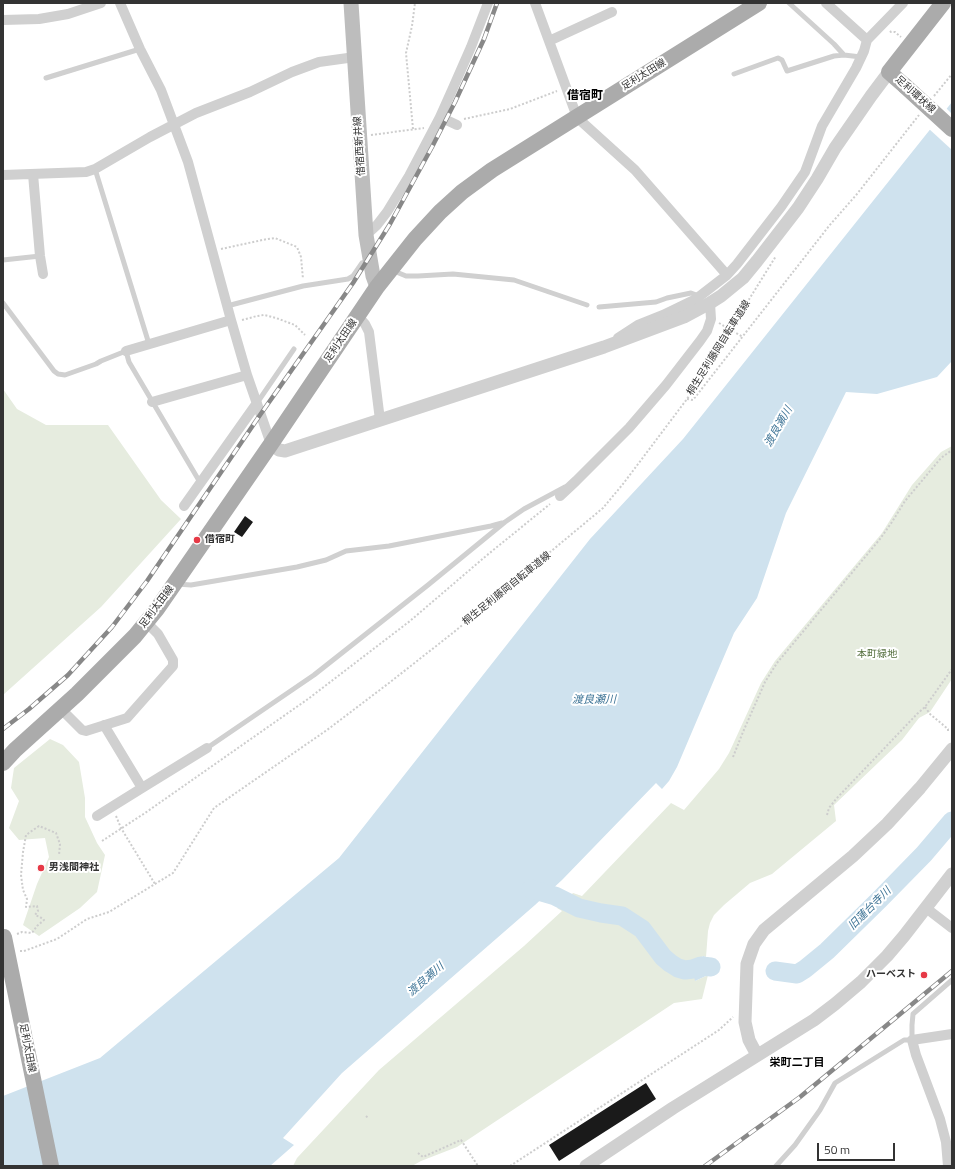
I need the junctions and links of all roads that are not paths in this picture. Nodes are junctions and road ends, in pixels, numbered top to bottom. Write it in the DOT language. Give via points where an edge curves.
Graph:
graph roads {
  1 [pos="351,3"];
  2 [pos="488,3"];
  3 [pos="535,3"];
  4 [pos="758,3"];
  5 [pos="789,3"];
  6 [pos="826,3"];
  7 [pos="903,3"];
  8 [pos="942,3"];
  9 [pos="96,4"];
  10 [pos="123,4"];
  11 [pos="612,12"];
  12 [pos="3,20"];
  13 [pos="867,40"];
  14 [pos="549,41"];
  15 [pos="140,49"];
  16 [pos="844,55"];
  17 [pos="355,57"];
  18 [pos="861,57"];
  19 [pos="889,72"];
  20 [pos="734,74"];
  21 [pos="46,78"];
  22 [pos="440,117"];
  23 [pos="577,117"];
  24 [pos="174,125"];
  25 [pos="457,125"];
  26 [pos="952,129"];
  27 [pos="95,169"];
  28 [pos="33,174"];
  29 [pos="3,175"];
  30 [pos="366,235"];
  31 [pos="40,256"];
  32 [pos="3,260"];
  33 [pos="370,261"];
  34 [pos="391,269"];
  35 [pos="43,274"];
  36 [pos="727,275"];
  37 [pos="377,288"];
  38 [pos="705,300"];
  39 [pos="3,303"];
  40 [pos="587,305"];
  41 [pos="227,306"];
  42 [pos="599,307"];
  43 [pos="358,316"];
  44 [pos="231,320"];
  45 [pos="149,344"];
  46 [pos="294,349"];
  47 [pos="126,351"];
  48 [pos="247,375"];
  49 [pos="152,402"];
  50 [pos="257,403"];
  51 [pos="380,420"];
  52 [pos="271,444"];
  53 [pos="576,481"];
  54 [pos="200,484"];
  55 [pos="560,496"];
  56 [pos="184,506"];
  57 [pos="505,522"];
  58 [pos="176,583"];
  59 [pos="146,622"];
  60 [pos="60,709"];
  61 [pos="104,725"];
  62 [pos="207,748"];
  63 [pos="952,748"];
  64 [pos="3,763"];
  65 [pos="142,788"];
  66 [pos="97,816"];
  67 [pos="952,874"];
  68 [pos="926,908"];
  69 [pos="952,928"];
  70 [pos="7,934"];
  71 [pos="952,980"];
  72 [pos="952,1034"];
  73 [pos="912,1040"];
  74 [pos="757,1055"];
  75 [pos="591,1165"];
  76 [pos="51,1166"];
  77 [pos="776,1166"];
  78 [pos="948,1166"];
  1 -- 17 [label="main road, 借宿西新井線"];
  2 -- 22 [label="street"];
  3 -- 14 [label="street"];
  4 -- 23 [label="main road, 足利太田線"];
  5 -- 16 [label="lane"];
  6 -- 13 [label="street"];
  7 -- 13 [label="street"];
  8 -- 19 [label="main road, 足利環状線"];
  9 -- 12 [label="street" via="60,16"];
  10 -- 15 [label="street"];
  11 -- 14 [label="street"];
  13 -- 18 [label="street"];
  14 -- 23 [label="street"];
  15 -- 21 [label="lane"];
  15 -- 24 [label="street" via="161,90"];
  16 -- 18 [label="lane"];
  16 -- 20 [label="lane" via="787,71 782,60 778,58"];
  17 -- 24 [label="street" via="318,62 196,113"];
  17 -- 30 [label="main road, 借宿西新井線"];
  18 -- 36 [label="street" via="822,126 805,172"];
  19 -- 26 [label="main road, 足利環状線, bridge"];
  19 -- 38 [label="street" via="835,148 798,208 757,261 727,292"];
  22 -- 25 [label="street"];
  22 -- 30 [label="street" via="409,176 377,224"];
  23 -- 34 [label="main road, 足利太田線" via="492,170 462,192 427,226"];
  23 -- 36 [label="street" via="635,170"];
  24 -- 27 [label="street"];
  24 -- 41 [label="street" via="188,162"];
  27 -- 28 [label="street" via="86,172"];
  27 -- 45 [label="lane"];
  28 -- 29 [label="street"];
  28 -- 31 [label="street"];
  30 -- 33 [label="main road, 借宿西新井線"];
  31 -- 32 [label="lane"];
  31 -- 35 [label="street"];
  33 -- 37 [label="main road, 借宿西新井線"];
  33 -- 41 [label="lane" via="362,264 354,276 348,279 303,286"];
  34 -- 37 [label="main road, 足利太田線"];
  34 -- 40 [label="lane" via="406,276 453,274 514,280"];
  36 -- 38 [label="street"];
  37 -- 43 [label="main road, 足利太田線"];
  38 -- 42 [label="lane" via="691,293 656,302"];
  38 -- 51 [label="street" via="684,317"];
  38 -- 53 [label="street" via="711,319 700,341 629,428"];
  39 -- 47 [label="lane" via="58,374 65,375"];
  41 -- 44 [label="street"];
  43 -- 51 [label="street" via="369,332"];
  43 -- 52 [label="main road, 足利太田線"];
  44 -- 45 [label="street"];
  44 -- 48 [label="street"];
  45 -- 47 [label="street"];
  46 -- 50 [label="lane"];
  47 -- 49 [label="lane" via="129,362"];
  48 -- 49 [label="street"];
  48 -- 50 [label="street"];
  49 -- 54 [label="lane"];
  50 -- 52 [label="street"];
  50 -- 54 [label="street"];
  51 -- 52 [label="street" via="285,451 278,450"];
  52 -- 58 [label="main road, 足利太田線"];
  53 -- 55 [label="street"];
  53 -- 57 [label="lane"];
  54 -- 56 [label="street"];
  57 -- 58 [label="lane" via="389,546 346,551 326,560 298,567 191,585"];
  57 -- 62 [label="lane" via="314,674"];
  58 -- 59 [label="main road, 足利太田線"];
  59 -- 60 [label="main road, 足利太田線"];
  59 -- 61 [label="street" via="158,634 173,660 172,666 127,718"];
  60 -- 61 [label="street" via="82,730"];
  60 -- 64 [label="main road, 足利太田線"];
  61 -- 65 [label="street"];
  62 -- 65 [label="street"];
  63 -- 74 [label="street" via="887,824 853,856 776,919 754,944 747,964 745,1022 748,1040"];
  65 -- 66 [label="street"];
  67 -- 68 [label="street"];
  68 -- 69 [label="street"];
  68 -- 74 [label="street" via="887,956 861,982 814,1020"];
  70 -- 76 [label="main road, 足利太田線, bridge"];
  71 -- 73 [label="lane" via="913,1014"];
  72 -- 73 [label="street"];
  73 -- 77 [label="lane" via="904,1040 835,1083 796,1145"];
  73 -- 78 [label="street" via="940,1119 946,1142"];
  74 -- 75 [label="street" via="673,1108"];
}
